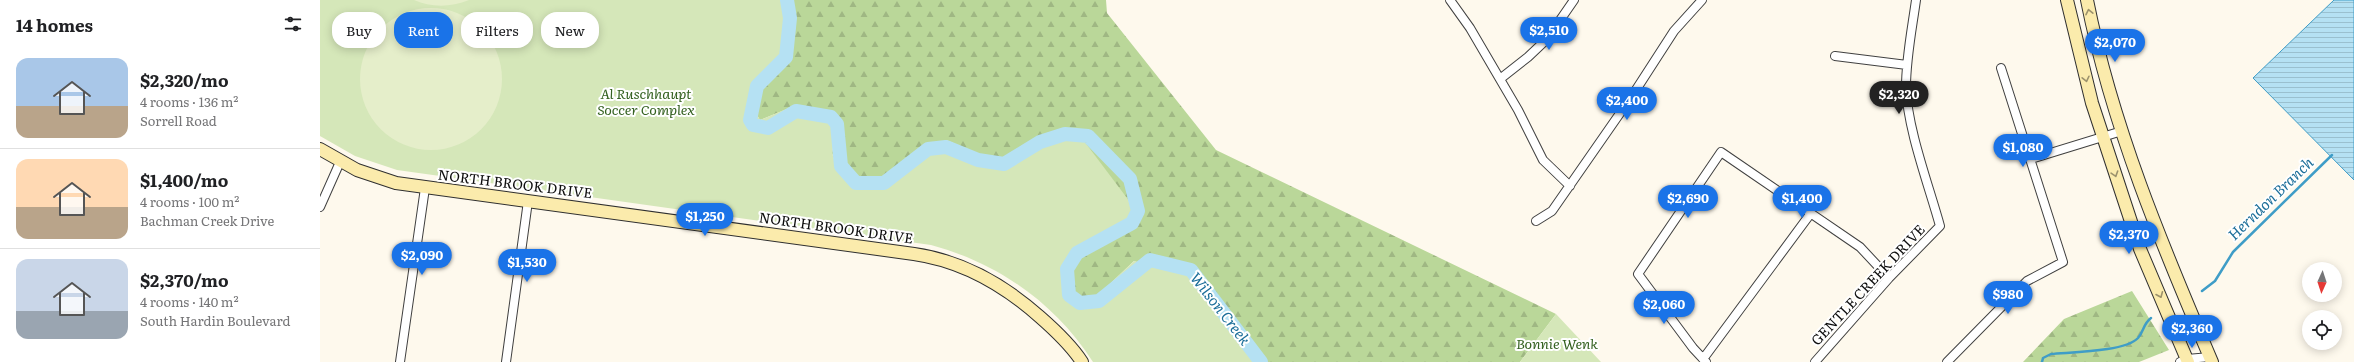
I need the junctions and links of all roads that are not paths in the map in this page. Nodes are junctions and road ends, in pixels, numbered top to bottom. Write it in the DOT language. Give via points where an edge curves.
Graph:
graph roads {
  1 [pos="1450,0"];
  2 [pos="1574,0"];
  3 [pos="1702,0"];
  4 [pos="1916,0"];
  5 [pos="2068,0"];
  6 [pos="2087,0"];
  7 [pos="1835,56"];
  8 [pos="1907,65"];
  9 [pos="2002,68"];
  10 [pos="1500,79"];
  11 [pos="2122,131"];
  12 [pos="2102,137"];
  13 [pos="320,149"];
  14 [pos="2031,159"];
  15 [pos="340,162"];
  16 [pos="1570,186"];
  17 [pos="425,188"];
  18 [pos="528,201"];
  19 [pos="320,207"];
  20 [pos="1811,213"];
  21 [pos="1536,221"];
  22 [pos="1889,278"];
  23 [pos="1705,360"];
  24 [pos="2208,360"];
  25 [pos="2185,361"];
  26 [pos="400,362"];
  27 [pos="506,362"];
  28 [pos="1082,362"];
  29 [pos="1815,362"];
  30 [pos="1947,362"];
  1 -- 10 [label="street"];
  2 -- 10 [label="street" via="1547,39"];
  3 -- 16 [label="street" via="1674,31"];
  4 -- 8 [label="street"];
  5 -- 12 [label="street, one-way"];
  11 -- 6 [label="street, one-way"];
  7 -- 8 [label="street"];
  8 -- 22 [label="street, GENTLE CREEK DRIVE" via="1909,115 1940,226"];
  9 -- 14 [label="street"];
  10 -- 16 [label="street" via="1543,160"];
  11 -- 12 [label="street"];
  11 -- 24 [label="street" via="2141,191"];
  12 -- 14 [label="street"];
  12 -- 25 [label="street, one-way" via="2140,249"];
  13 -- 15 [label="street, NORTH BROOK DRIVE"];
  14 -- 30 [label="street" via="2064,262 2027,281"];
  15 -- 17 [label="street, NORTH BROOK DRIVE" via="376,177"];
  15 -- 19 [label="street"];
  16 -- 21 [label="street" via="1552,211"];
  17 -- 18 [label="street, NORTH BROOK DRIVE"];
  17 -- 26 [label="street"];
  18 -- 27 [label="street"];
  18 -- 28 [label="street, NORTH BROOK DRIVE" via="921,255 955,263 991,280 1024,303 1057,332"];
  20 -- 22 [label="street" via="1860,247"];
  20 -- 23 [label="street"];
  20 -- 23 [label="street" via="1721,152 1638,274"];
  22 -- 29 [label="street, GENTLE CREEK DRIVE"];
  24 -- 25 [label="street"];
}
